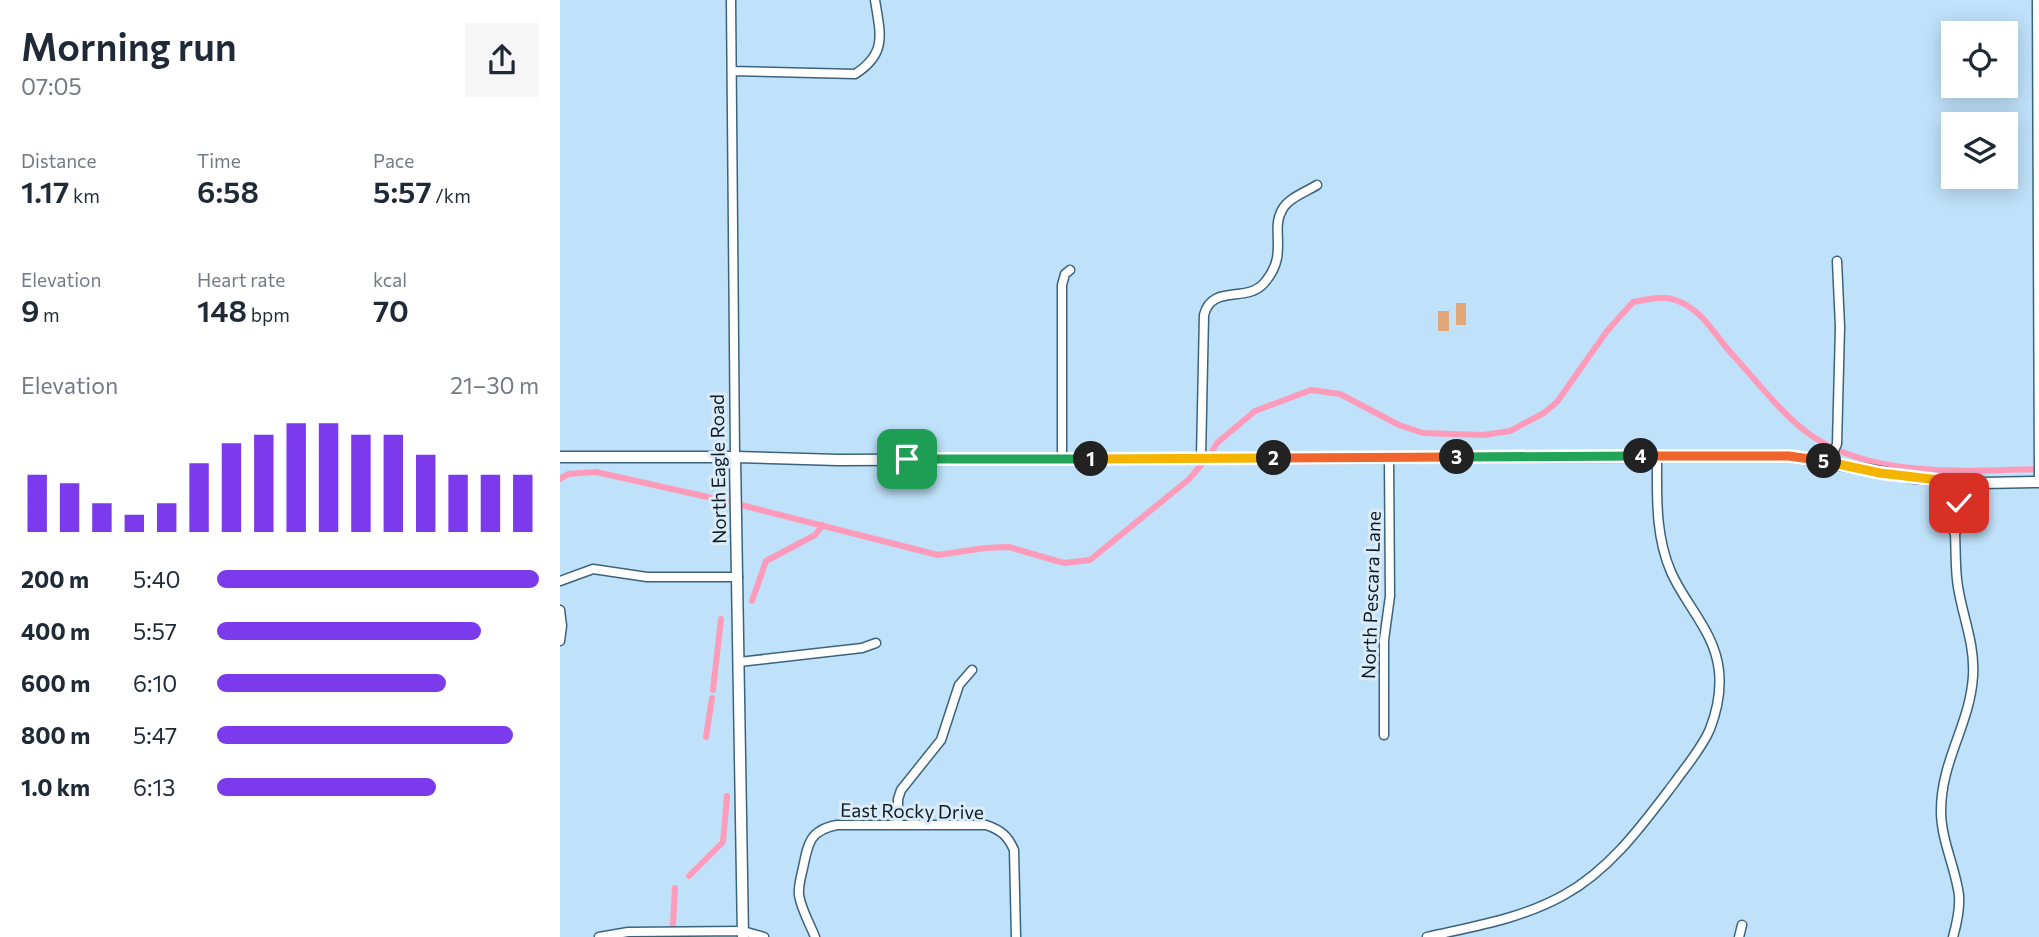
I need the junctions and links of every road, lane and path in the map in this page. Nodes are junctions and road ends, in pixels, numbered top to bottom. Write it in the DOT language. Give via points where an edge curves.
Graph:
graph roads {
  1 [pos="731,0"];
  2 [pos="875,0"];
  3 [pos="2037,0"];
  4 [pos="732,71"];
  5 [pos="1317,185"];
  6 [pos="1837,261"];
  7 [pos="1070,270"];
  8 [pos="1657,456"];
  9 [pos="560,457"];
  10 [pos="735,457"];
  11 [pos="1389,457"];
  12 [pos="1201,458"];
  13 [pos="1062,459"];
  14 [pos="1829,462"];
  15 [pos="2038,466"];
  16 [pos="2039,471"];
  17 [pos="1956,482"];
  18 [pos="2039,482"];
  19 [pos="738,577"];
  20 [pos="560,581"];
  21 [pos="560,610"];
  22 [pos="560,641"];
  23 [pos="876,643"];
  24 [pos="739,662"];
  25 [pos="972,670"];
  26 [pos="1384,735"];
  27 [pos="898,825"];
  28 [pos="1742,925"];
  29 [pos="743,934"];
  30 [pos="599,937"];
  31 [pos="764,937"];
  32 [pos="815,937"];
  33 [pos="1016,937"];
  34 [pos="1427,937"];
  35 [pos="1739,937"];
  36 [pos="1954,937"];
  1 -- 4 [label="street, North Eagle Road"];
  2 -- 4 [label="street" via="881,40 877,54 855,74"];
  3 -- 15 [label="street"];
  4 -- 10 [label="street, North Eagle Road"];
  5 -- 12 [label="street" via="1282,210 1277,262 1259,289 1223,295 1206,308"];
  6 -- 14 [label="street" via="1840,327 1835,447"];
  7 -- 13 [label="street" via="1062,285"];
  8 -- 11 [label="main road"];
  8 -- 14 [label="main road" via="1789,456"];
  8 -- 34 [label="street" via="1662,544 1672,574 1711,639 1719,671 1710,730 1628,842 1589,878 1566,894 1512,918"];
  9 -- 10 [label="main road"];
  10 -- 13 [label="main road"];
  10 -- 19 [label="main road, North Eagle Road"];
  11 -- 12 [label="main road"];
  11 -- 26 [label="street, North Pescara Lane"];
  12 -- 13 [label="main road"];
  14 -- 17 [label="main road"];
  15 -- 16 [label="street"];
  16 -- 18 [label="street"];
  17 -- 18 [label="main road"];
  17 -- 36 [label="street" via="1950,519 1958,586 1973,649 1973,678 1941,795 1945,843 1958,892"];
  19 -- 20 [label="street" via="647,578 593,569"];
  19 -- 24 [label="main road, North Eagle Road"];
  21 -- 22 [label="street"];
  23 -- 24 [label="street"];
  24 -- 29 [label="main road, North Eagle Road"];
  25 -- 27 [label="street" via="959,685 941,740 901,790"];
  27 -- 32 [label="street, East Rocky Drive" via="837,825 819,830 807,845 799,894"];
  27 -- 33 [label="street, East Rocky Drive" via="986,825 1003,833 1014,850"];
  28 -- 35 [label="street"];
  29 -- 30 [label="street" via="628,932"];
  29 -- 31 [label="street"];
}
